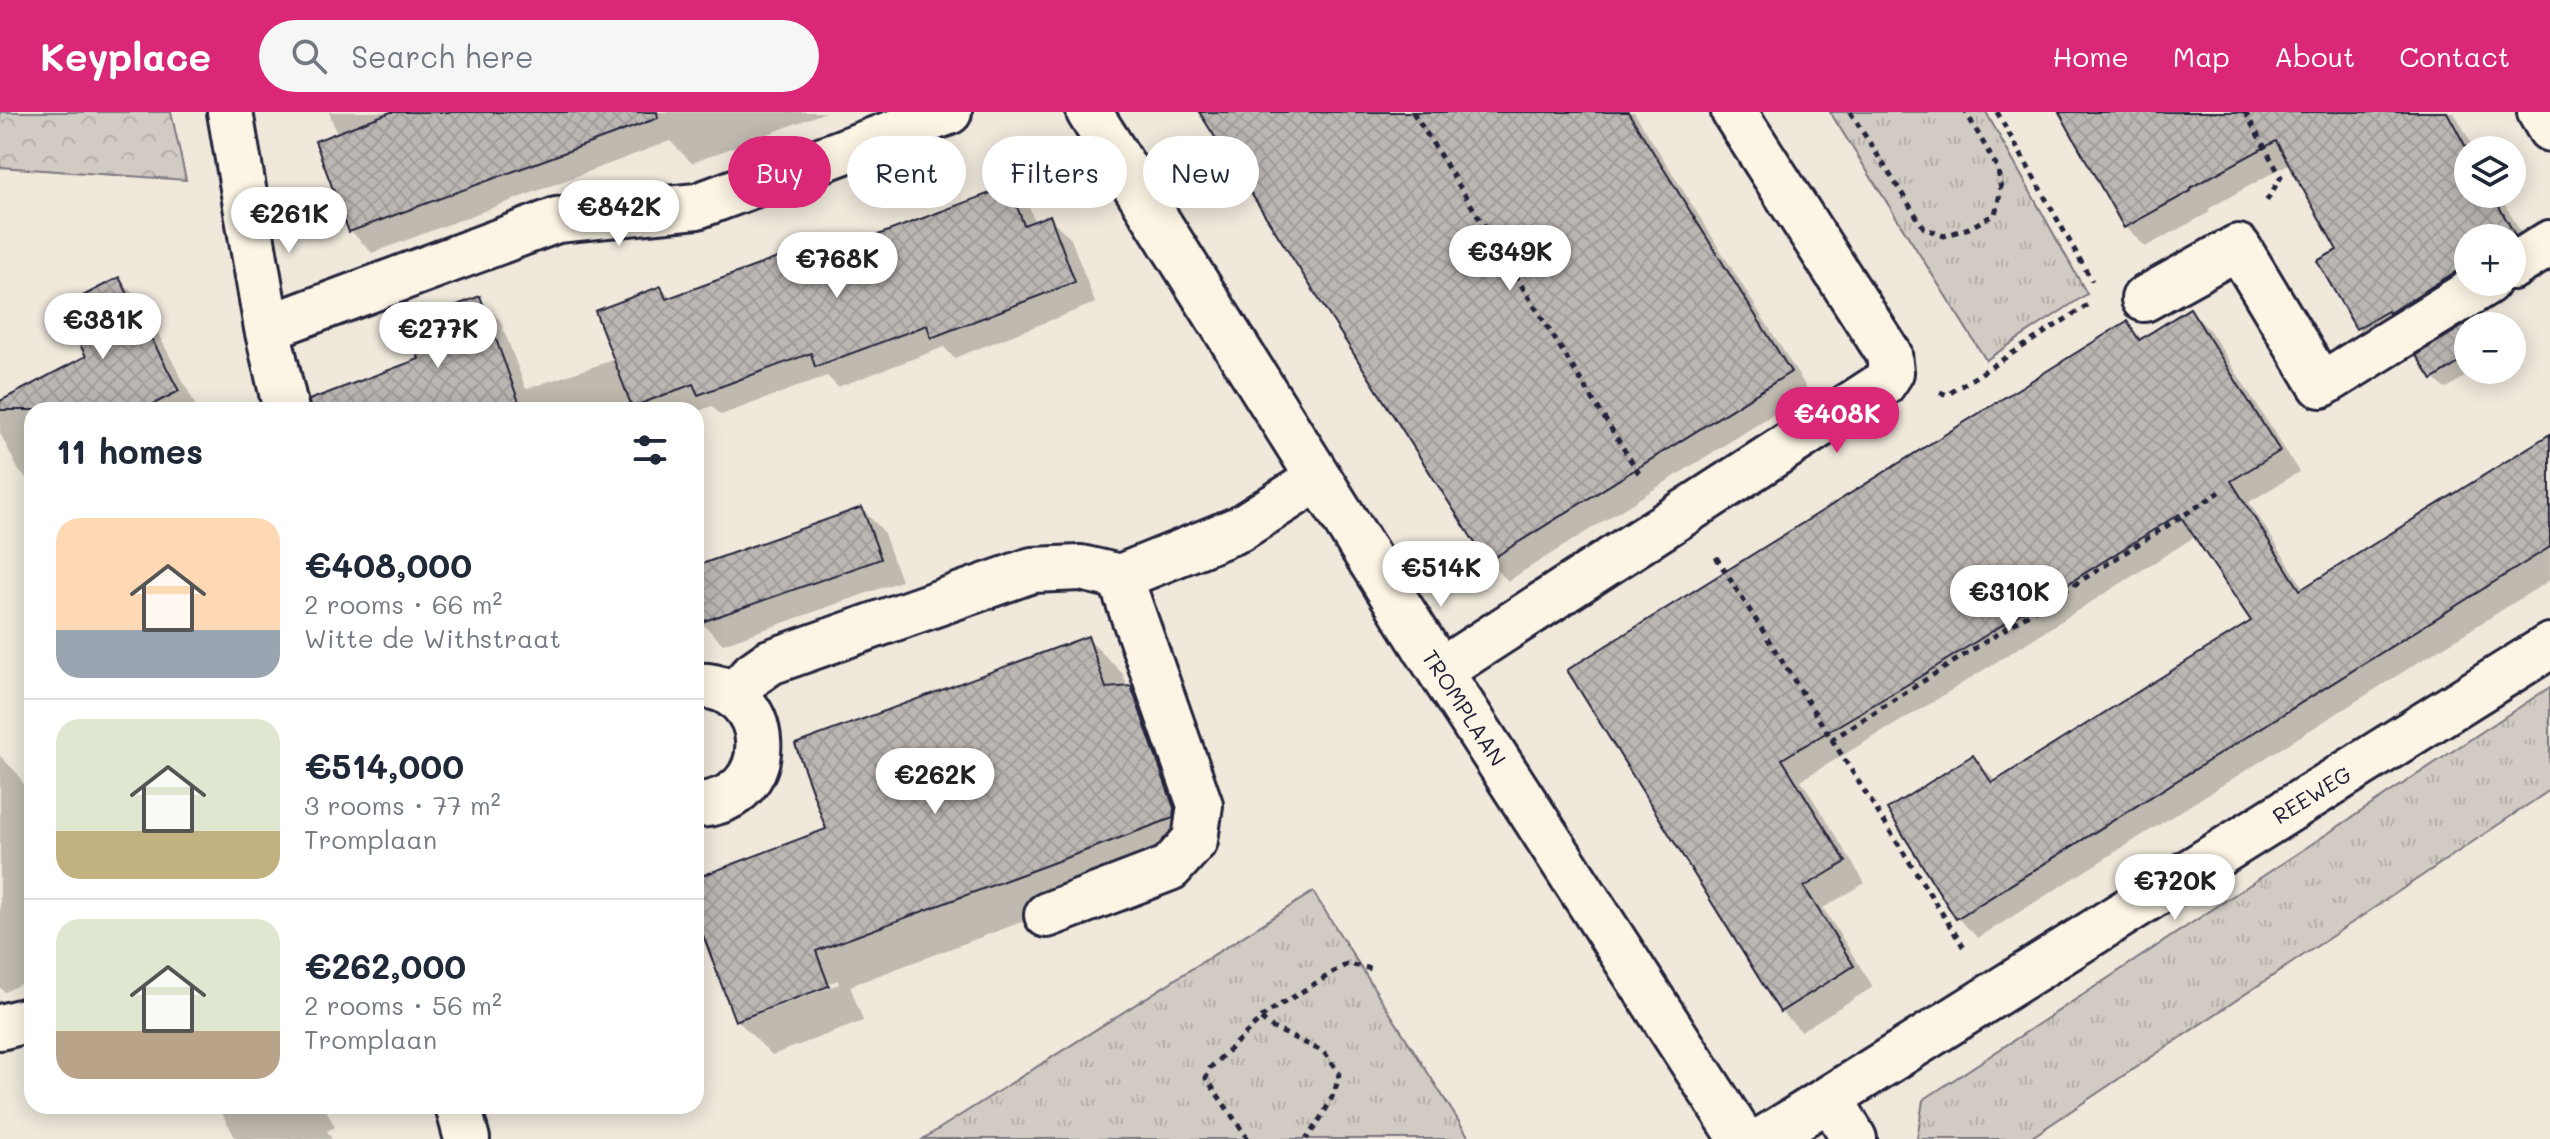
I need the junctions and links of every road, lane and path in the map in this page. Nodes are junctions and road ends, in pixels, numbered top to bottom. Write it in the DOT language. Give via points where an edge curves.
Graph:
graph roads {
  1 [pos="230,112"];
  2 [pos="949,112"];
  3 [pos="1089,112"];
  4 [pos="1413,112"];
  5 [pos="1734,112"];
  6 [pos="1850,112"];
  7 [pos="1966,112"];
  8 [pos="1997,112"];
  9 [pos="2245,112"];
  10 [pos="2540,112"];
  11 [pos="2550,129"];
  12 [pos="2550,243"];
  13 [pos="2238,247"];
  14 [pos="2526,258"];
  15 [pos="2101,296"];
  16 [pos="2464,296"];
  17 [pos="2144,299"];
  18 [pos="267,328"];
  19 [pos="1891,372"];
  20 [pos="284,402"];
  21 [pos="1319,478"];
  22 [pos="2220,492"];
  23 [pos="1679,517"];
  24 [pos="1120,577"];
  25 [pos="2550,646"];
  26 [pos="1440,671"];
  27 [pos="715,691"];
  28 [pos="1831,740"];
  29 [pos="704,804"];
  30 [pos="1047,915"];
  31 [pos="1373,969"];
  32 [pos="1994,995"];
  33 [pos="1261,1019"];
  34 [pos="24,1021"];
  35 [pos="0,1027"];
  36 [pos="1831,1099"];
  37 [pos="460,1114"];
  38 [pos="1785,1133"];
  39 [pos="467,1139"];
  40 [pos="1248,1139"];
  41 [pos="1306,1139"];
  42 [pos="1742,1139"];
  43 [pos="1854,1139"];
  1 -- 18 [label="street"];
  2 -- 18 [label="street" via="697,206 557,220"];
  3 -- 21 [label="street, TROMPLAAN"];
  4 -- 23 [label="path"];
  5 -- 19 [label="street" via="1889,354"];
  6 -- 7 [label="path" via="1924,228 1944,236 1995,214 2001,190 1998,169"];
  8 -- 15 [label="path"];
  9 -- 13 [label="path" via="2281,177"];
  10 -- 11 [label="street"];
  12 -- 14 [label="street"];
  13 -- 16 [label="street" via="2321,385"];
  13 -- 17 [label="street"];
  15 -- 17 [label="path"];
  15 -- 19 [label="path" via="1947,395"];
  18 -- 20 [label="street"];
  19 -- 23 [label="street" via="1883,384"];
  21 -- 24 [label="street" via="1239,529"];
  21 -- 26 [label="street, TROMPLAAN"];
  22 -- 28 [label="path"];
  23 -- 26 [label="street"];
  23 -- 28 [label="path"];
  24 -- 27 [label="street" via="1081,568 1032,570 770,662"];
  24 -- 30 [label="street" via="1200,805 1195,840 1170,868"];
  25 -- 32 [label="street, REEWEG"];
  26 -- 42 [label="street, TROMPLAAN"];
  27 -- 29 [label="street" via="742,703 754,720 758,761 734,794"];
  28 -- 32 [label="path"];
  31 -- 33 [label="path" via="1347,964"];
  32 -- 36 [label="street, REEWEG"];
  33 -- 40 [label="path" via="1206,1078"];
  33 -- 41 [label="path" via="1324,1052 1339,1073 1320,1120"];
  34 -- 35 [label="street"];
  36 -- 38 [label="street, REEWEG"];
  36 -- 43 [label="street"];
  37 -- 39 [label="street"];
}
